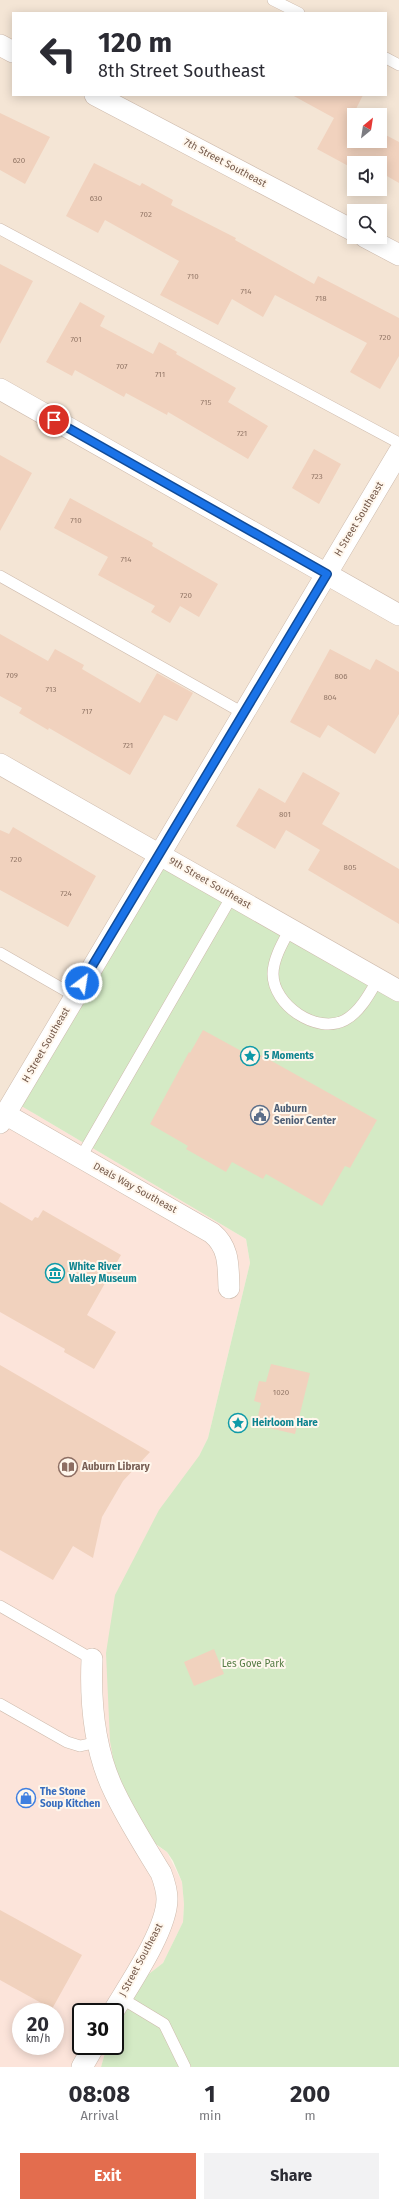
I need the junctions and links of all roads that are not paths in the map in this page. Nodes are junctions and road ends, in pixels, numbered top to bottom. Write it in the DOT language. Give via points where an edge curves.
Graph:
graph roads {
  1 [pos="273,0"];
  2 [pos="296,12"];
  3 [pos="0,45"];
  4 [pos="12,51"];
  5 [pos="387,59"];
  6 [pos="399,65"];
  7 [pos="97,96"];
  8 [pos="347,227"];
  9 [pos="0,229"];
  10 [pos="378,244"];
  11 [pos="399,255"];
  12 [pos="0,389"];
  13 [pos="399,443"];
  14 [pos="399,452"];
  15 [pos="327,574"];
  16 [pos="0,576"];
  17 [pos="399,615"];
  18 [pos="243,713"];
  19 [pos="0,764"];
  20 [pos="160,854"];
  21 [pos="232,896"];
  22 [pos="290,929"];
  23 [pos="0,953"];
  24 [pos="378,979"];
  25 [pos="399,991"];
  26 [pos="75,996"];
  27 [pos="2,1118"];
  28 [pos="81,1157"];
  29 [pos="229,1288"];
  30 [pos="0,1606"];
  31 [pos="92,1659"];
  32 [pos="0,1704"];
  33 [pos="98,1742"];
  34 [pos="118,2003"];
  35 [pos="124,2008"];
  36 [pos="89,2055"];
  37 [pos="82,2067"];
  38 [pos="185,2067"];
  1 -- 2 [label="lane"];
  3 -- 4 [label="street"];
  5 -- 6 [label="lane"];
  7 -- 8 [label="street, 7th Street Southeast"];
  9 -- 13 [label="lane"];
  10 -- 11 [label="street"];
  12 -- 15 [label="street"];
  14 -- 15 [label="street, H Street Southeast"];
  15 -- 17 [label="street"];
  15 -- 18 [label="street, H Street Southeast"];
  16 -- 18 [label="lane"];
  18 -- 20 [label="street, H Street Southeast"];
  19 -- 20 [label="street, 9th Street Southeast"];
  20 -- 21 [label="street, 9th Street Southeast"];
  20 -- 26 [label="street, H Street Southeast"];
  21 -- 22 [label="street, 9th Street Southeast"];
  21 -- 28 [label="lane"];
  22 -- 24 [label="street, 9th Street Southeast"];
  22 -- 24 [label="lane" via="275,964 274,987 291,1009 305,1017 319,1023 333,1024 346,1020 364,1003"];
  23 -- 26 [label="lane"];
  24 -- 25 [label="street, 9th Street Southeast"];
  26 -- 27 [label="street, H Street Southeast"];
  27 -- 28 [label="street, Deals Way Southeast"];
  28 -- 29 [label="street, Deals Way Southeast" via="216,1236 228,1255"];
  30 -- 31 [label="lane"];
  31 -- 33 [label="street" via="93,1718"];
  32 -- 33 [label="lane" via="67,1742 80,1746"];
  33 -- 34 [label="street, J Street Southeast" via="114,1793 165,1882 167,1900 159,1929"];
  35 -- 38 [label="lane" via="164,2024"];
  36 -- 37 [label="street"];
}
